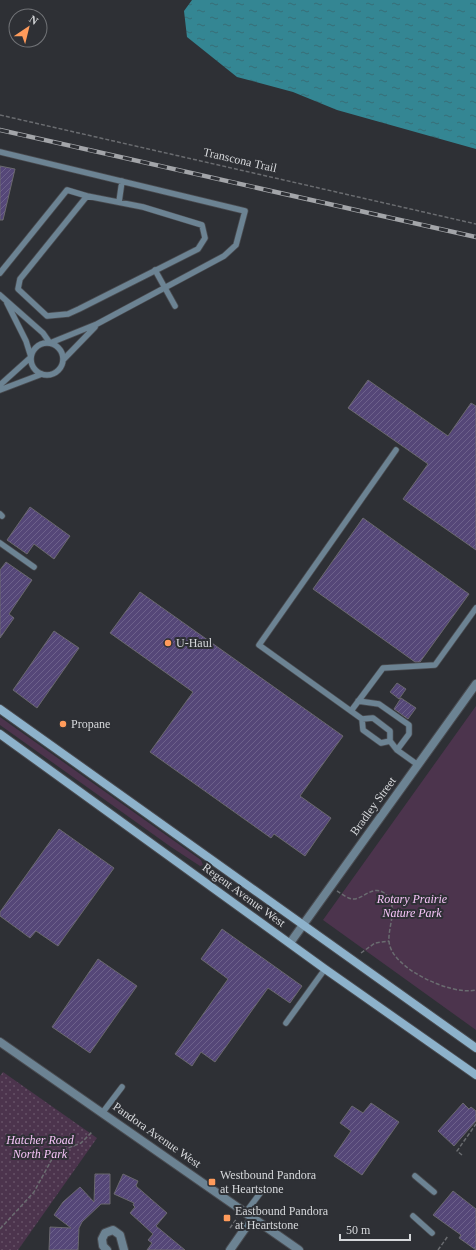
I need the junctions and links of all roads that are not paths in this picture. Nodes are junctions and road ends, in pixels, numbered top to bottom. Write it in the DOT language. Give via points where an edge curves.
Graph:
graph roads {
  1 [pos="0,152"];
  2 [pos="122,181"];
  3 [pos="87,196"];
  4 [pos="119,202"];
  5 [pos="155,270"];
  6 [pos="0,273"];
  7 [pos="164,289"];
  8 [pos="2,297"];
  9 [pos="175,306"];
  10 [pos="97,324"];
  11 [pos="50,343"];
  12 [pos="31,358"];
  13 [pos="63,360"];
  14 [pos="42,374"];
  15 [pos="0,385"];
  16 [pos="0,390"];
  17 [pos="396,450"];
  18 [pos="0,543"];
  19 [pos="34,567"];
  20 [pos="476,608"];
  21 [pos="476,684"];
  22 [pos="358,701"];
  23 [pos="0,709"];
  24 [pos="351,711"];
  25 [pos="362,719"];
  26 [pos="0,734"];
  27 [pos="390,741"];
  28 [pos="398,750"];
  29 [pos="418,765"];
  30 [pos="304,924"];
  31 [pos="290,943"];
  32 [pos="325,969"];
  33 [pos="286,1023"];
  34 [pos="0,1042"];
  35 [pos="476,1048"];
  36 [pos="476,1075"];
  37 [pos="122,1087"];
  38 [pos="103,1112"];
  39 [pos="415,1176"];
  40 [pos="264,1188"];
  41 [pos="434,1192"];
  42 [pos="247,1213"];
  43 [pos="412,1216"];
  44 [pos="432,1233"];
  45 [pos="107,1250"];
  46 [pos="124,1250"];
  47 [pos="230,1250"];
  48 [pos="299,1250"];
  1 -- 2 [label="lane"];
  2 -- 4 [label="lane"];
  2 -- 7 [label="lane" via="245,211 236,245 224,256"];
  3 -- 4 [label="lane"];
  3 -- 5 [label="lane" via="20,279 18,289 47,316 57,316 79,309"];
  3 -- 6 [label="lane" via="67,190"];
  4 -- 5 [label="lane" via="202,224 205,238 198,249"];
  5 -- 7 [label="lane"];
  7 -- 9 [label="lane"];
  7 -- 10 [label="lane"];
  8 -- 11 [label="lane" via="43,333"];
  8 -- 12 [label="lane" via="26,341"];
  10 -- 11 [label="lane"];
  10 -- 13 [label="lane"];
  11 -- 12 [label="lane" via="40,345"];
  11 -- 13 [label="lane" via="58,347"];
  12 -- 14 [label="lane" via="34,368"];
  12 -- 15 [label="lane"];
  13 -- 14 [label="lane" via="57,372"];
  14 -- 16 [label="lane"];
  17 -- 24 [label="lane" via="259,645"];
  18 -- 19 [label="lane"];
  20 -- 22 [label="lane" via="435,665 383,668"];
  21 -- 29 [label="street, Bradley Street"];
  22 -- 24 [label="lane"];
  22 -- 28 [label="lane" via="380,704 409,726 409,734"];
  23 -- 30 [label="main road, Regent Avenue West"];
  24 -- 25 [label="lane"];
  25 -- 27 [label="lane" via="373,718 390,731"];
  25 -- 27 [label="lane" via="363,730 381,743"];
  26 -- 31 [label="main road, Regent Avenue West"];
  27 -- 28 [label="lane"];
  28 -- 29 [label="lane"];
  29 -- 30 [label="street, Bradley Street"];
  30 -- 31 [label="street, Bradley Street"];
  30 -- 35 [label="main road, Regent Avenue West"];
  31 -- 32 [label="main road, Regent Avenue West"];
  32 -- 33 [label="lane"];
  32 -- 36 [label="main road, Regent Avenue West"];
  34 -- 38 [label="street, Pandora Avenue West"];
  37 -- 38 [label="lane"];
  38 -- 42 [label="street, Pandora Avenue West"];
  39 -- 41 [label="lane"];
  40 -- 42 [label="lane"];
  42 -- 47 [label="street"];
  42 -- 48 [label="street, Pandora Avenue West"];
  43 -- 44 [label="lane"];
  45 -- 46 [label="street" via="102,1240 105,1233 113,1230 120,1234"];
}
